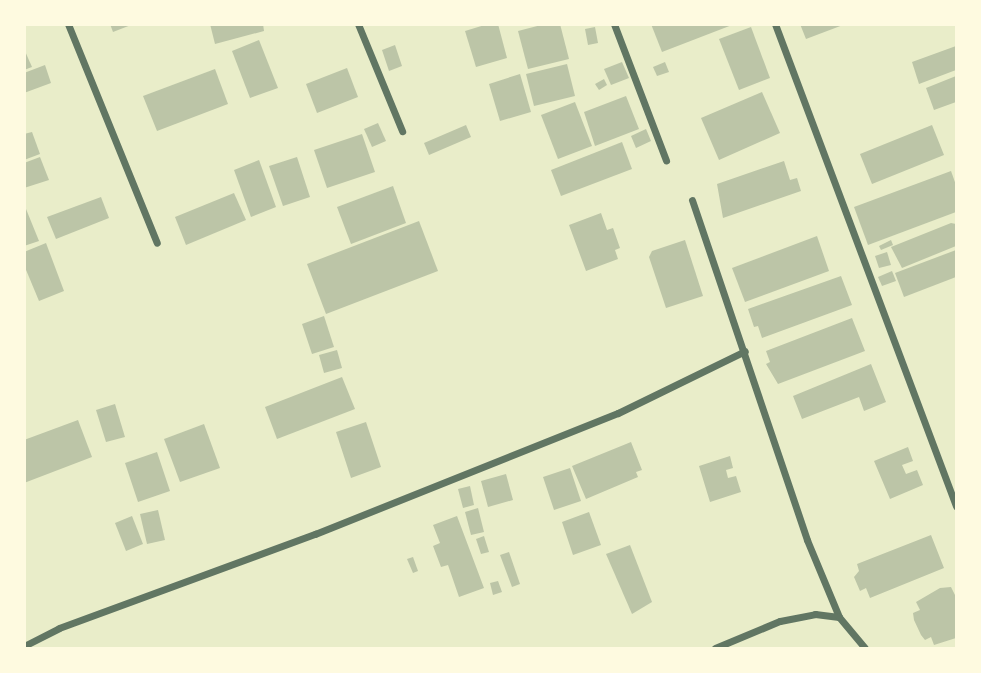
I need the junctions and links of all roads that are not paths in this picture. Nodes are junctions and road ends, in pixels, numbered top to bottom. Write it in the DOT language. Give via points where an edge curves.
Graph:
graph roads {
  1 [pos="68,24"];
  2 [pos="358,24"];
  3 [pos="614,24"];
  4 [pos="775,24"];
  5 [pos="402,131"];
  6 [pos="666,160"];
  7 [pos="692,200"];
  8 [pos="157,243"];
  9 [pos="745,351"];
  10 [pos="957,506"];
  11 [pos="839,617"];
  12 [pos="24,646"];
  13 [pos="715,649"];
  14 [pos="865,649"];
  1 -- 8 [label="street"];
  2 -- 5 [label="street"];
  3 -- 6 [label="street"];
  4 -- 10 [label="street"];
  7 -- 9 [label="street"];
  9 -- 11 [label="street" via="807,540"];
  9 -- 12 [label="street" via="618,413 315,534 59,628"];
  11 -- 13 [label="street" via="815,614 780,621"];
  11 -- 14 [label="street"];
}
